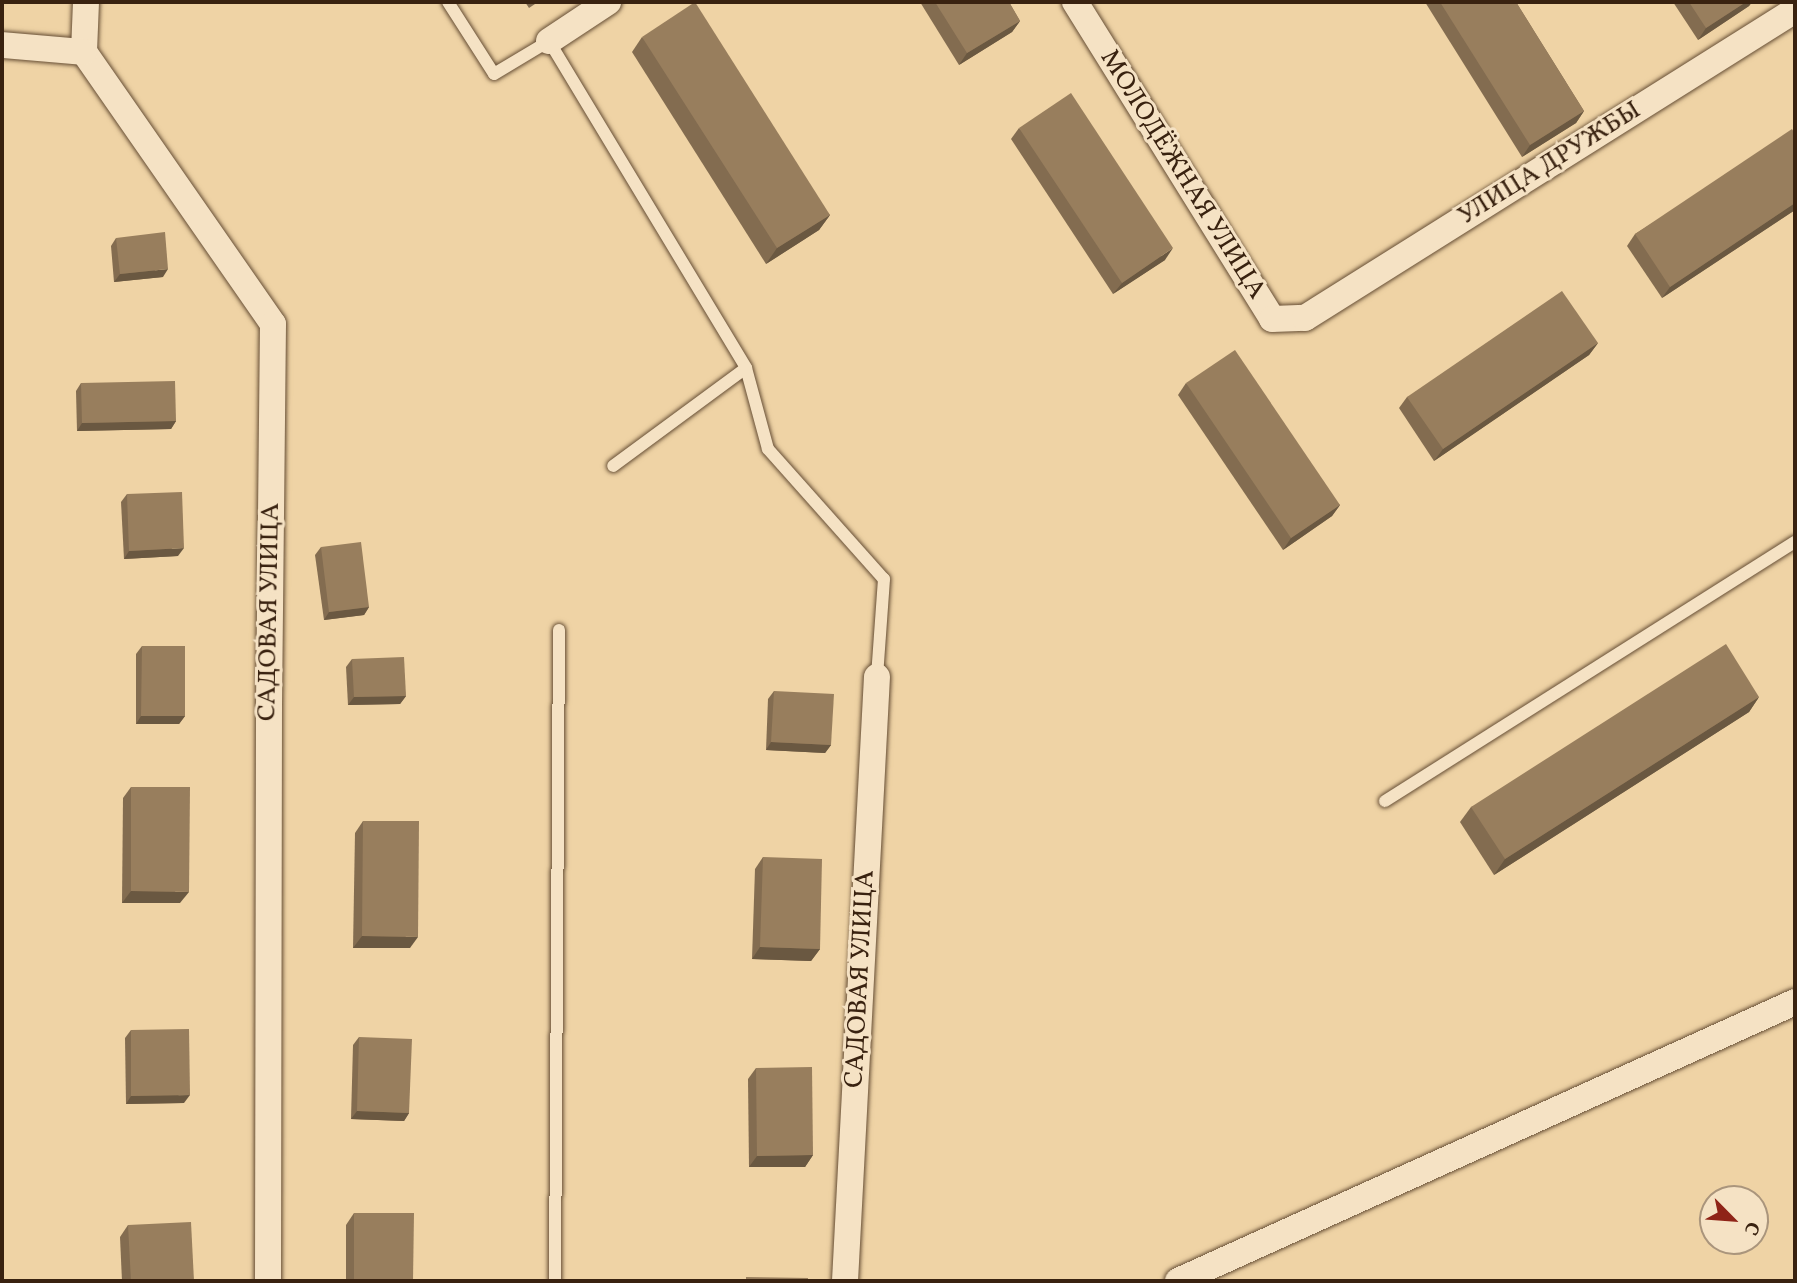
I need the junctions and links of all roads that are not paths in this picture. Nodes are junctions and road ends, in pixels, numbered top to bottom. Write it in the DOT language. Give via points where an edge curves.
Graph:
graph roads {
  1 [pos="86,2"];
  2 [pos="448,2"];
  3 [pos="608,2"];
  4 [pos="1075,2"];
  5 [pos="1795,10"];
  6 [pos="549,41"];
  7 [pos="2,45"];
  8 [pos="84,52"];
  9 [pos="1305,318"];
  10 [pos="746,368"];
  11 [pos="614,466"];
  12 [pos="1795,542"];
  13 [pos="559,630"];
  14 [pos="877,677"];
  15 [pos="1385,801"];
  16 [pos="1795,1002"];
  17 [pos="268,1281"];
  18 [pos="555,1281"];
  19 [pos="845,1281"];
  20 [pos="1178,1281"];
  1 -- 8 [label="street"];
  2 -- 6 [label="lane" via="494,74"];
  3 -- 6 [label="street"];
  4 -- 9 [label="street, МОЛОДЁЖНАЯ УЛИЦА" via="1272,319"];
  5 -- 9 [label="street, УЛИЦА ДРУЖБЫ"];
  6 -- 10 [label="lane"];
  7 -- 8 [label="street"];
  8 -- 17 [label="street, САДОВАЯ УЛИЦА" via="273,324"];
  10 -- 11 [label="lane"];
  10 -- 14 [label="lane" via="768,449 884,579"];
  12 -- 15 [label="lane"];
  13 -- 18 [label="lane"];
  14 -- 19 [label="street, САДОВАЯ УЛИЦА"];
  16 -- 20 [label="street"];
}
